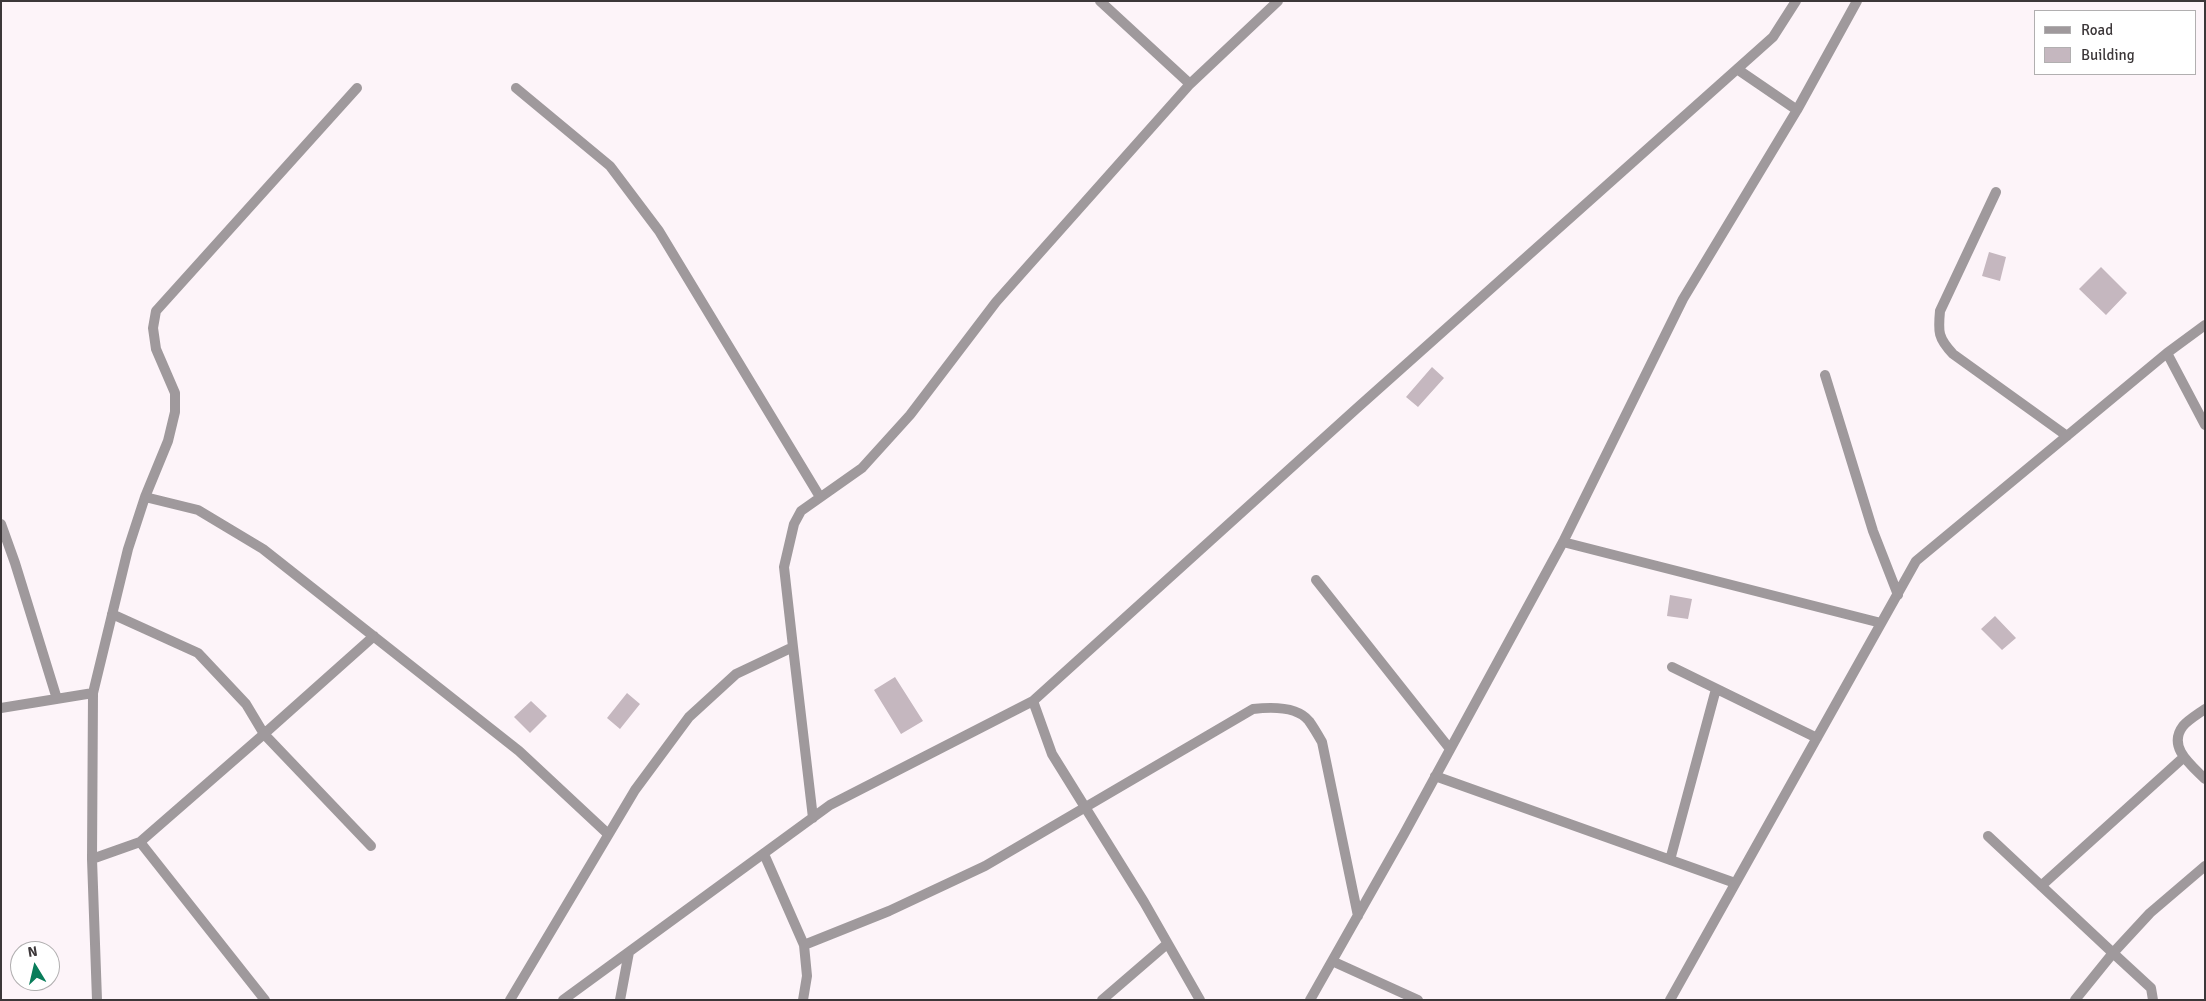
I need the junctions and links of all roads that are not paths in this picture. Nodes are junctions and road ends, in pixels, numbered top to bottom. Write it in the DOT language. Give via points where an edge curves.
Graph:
graph roads {
  1 [pos="1100,1"];
  2 [pos="1278,1"];
  3 [pos="1796,1"];
  4 [pos="1857,1"];
  5 [pos="1737,69"];
  6 [pos="1190,84"];
  7 [pos="357,88"];
  8 [pos="516,88"];
  9 [pos="1797,110"];
  10 [pos="1996,192"];
  11 [pos="2205,325"];
  12 [pos="2167,353"];
  13 [pos="1825,375"];
  14 [pos="2205,425"];
  15 [pos="2067,436"];
  16 [pos="145,497"];
  17 [pos="820,497"];
  18 [pos="1,524"];
  19 [pos="1562,542"];
  20 [pos="1316,580"];
  21 [pos="1898,595"];
  22 [pos="112,614"];
  23 [pos="1881,624"];
  24 [pos="374,636"];
  25 [pos="792,647"];
  26 [pos="1672,668"];
  27 [pos="1716,689"];
  28 [pos="94,693"];
  29 [pos="56,699"];
  30 [pos="1033,701"];
  31 [pos="1,708"];
  32 [pos="2205,709"];
  33 [pos="264,734"];
  34 [pos="1817,738"];
  35 [pos="1450,749"];
  36 [pos="2184,757"];
  37 [pos="1436,776"];
  38 [pos="2205,779"];
  39 [pos="1085,808"];
  40 [pos="813,818"];
  41 [pos="608,834"];
  42 [pos="1988,836"];
  43 [pos="140,842"];
  44 [pos="371,846"];
  45 [pos="764,854"];
  46 [pos="92,858"];
  47 [pos="1670,860"];
  48 [pos="2205,866"];
  49 [pos="1736,883"];
  50 [pos="2041,886"];
  51 [pos="1358,916"];
  52 [pos="1167,944"];
  53 [pos="804,945"];
  54 [pos="629,952"];
  55 [pos="2113,953"];
  56 [pos="1332,961"];
  57 [pos="96,1000"];
  58 [pos="265,1000"];
  59 [pos="510,1000"];
  60 [pos="564,1000"];
  61 [pos="620,1000"];
  62 [pos="803,1000"];
  63 [pos="1102,1000"];
  64 [pos="1200,1000"];
  65 [pos="1310,1000"];
  66 [pos="1418,1000"];
  67 [pos="1670,1000"];
  68 [pos="2075,1000"];
  69 [pos="2153,1000"];
  1 -- 6 [label="street"];
  2 -- 6 [label="street"];
  3 -- 5 [label="street" via="1773,37"];
  4 -- 9 [label="street"];
  5 -- 9 [label="street"];
  5 -- 30 [label="street"];
  6 -- 17 [label="street" via="996,302 910,415 862,468"];
  7 -- 16 [label="street" via="156,311 153,328 156,349 175,393 175,412 168,441"];
  8 -- 17 [label="street" via="610,166 659,231"];
  9 -- 19 [label="street" via="1684,298"];
  10 -- 15 [label="street" via="1940,311 1938,329 1942,342 1953,354"];
  11 -- 12 [label="street"];
  12 -- 14 [label="street"];
  12 -- 15 [label="street"];
  13 -- 21 [label="street" via="1873,531"];
  15 -- 21 [label="street" via="1916,561"];
  16 -- 22 [label="street"];
  16 -- 24 [label="street" via="198,510 263,549"];
  17 -- 25 [label="street" via="801,510 794,524 784,567"];
  18 -- 29 [label="street" via="16,563"];
  19 -- 23 [label="street"];
  19 -- 35 [label="street"];
  20 -- 35 [label="street"];
  21 -- 23 [label="street"];
  22 -- 28 [label="street"];
  22 -- 33 [label="street" via="198,653 246,704"];
  23 -- 34 [label="street"];
  24 -- 33 [label="street"];
  24 -- 41 [label="street" via="519,750"];
  25 -- 40 [label="street"];
  25 -- 41 [label="street" via="736,674 689,717 635,790"];
  26 -- 27 [label="street"];
  27 -- 34 [label="street"];
  27 -- 47 [label="street"];
  28 -- 29 [label="street"];
  28 -- 46 [label="street"];
  29 -- 31 [label="street"];
  30 -- 39 [label="street" via="1052,754"];
  30 -- 40 [label="street" via="830,805"];
  32 -- 36 [label="street" via="2183,726 2178,737 2178,749"];
  33 -- 43 [label="street"];
  33 -- 44 [label="street"];
  34 -- 49 [label="street"];
  35 -- 37 [label="street"];
  36 -- 38 [label="street"];
  36 -- 50 [label="street"];
  37 -- 47 [label="street"];
  37 -- 51 [label="street"];
  39 -- 51 [label="street" via="1253,709 1290,710 1308,719 1322,742"];
  39 -- 52 [label="street"];
  39 -- 53 [label="street" via="985,866 889,911"];
  40 -- 45 [label="street"];
  41 -- 59 [label="street"];
  42 -- 50 [label="street"];
  43 -- 46 [label="street"];
  43 -- 58 [label="street"];
  45 -- 53 [label="street"];
  45 -- 54 [label="street"];
  46 -- 57 [label="street"];
  47 -- 49 [label="street"];
  48 -- 55 [label="street" via="2150,913"];
  49 -- 67 [label="street"];
  50 -- 55 [label="street"];
  51 -- 56 [label="street"];
  52 -- 63 [label="street"];
  52 -- 64 [label="street"];
  53 -- 62 [label="street" via="807,976"];
  54 -- 60 [label="street"];
  54 -- 61 [label="street"];
  55 -- 68 [label="street"];
  55 -- 69 [label="street" via="2151,988"];
  56 -- 65 [label="street"];
  56 -- 66 [label="street"];
}
